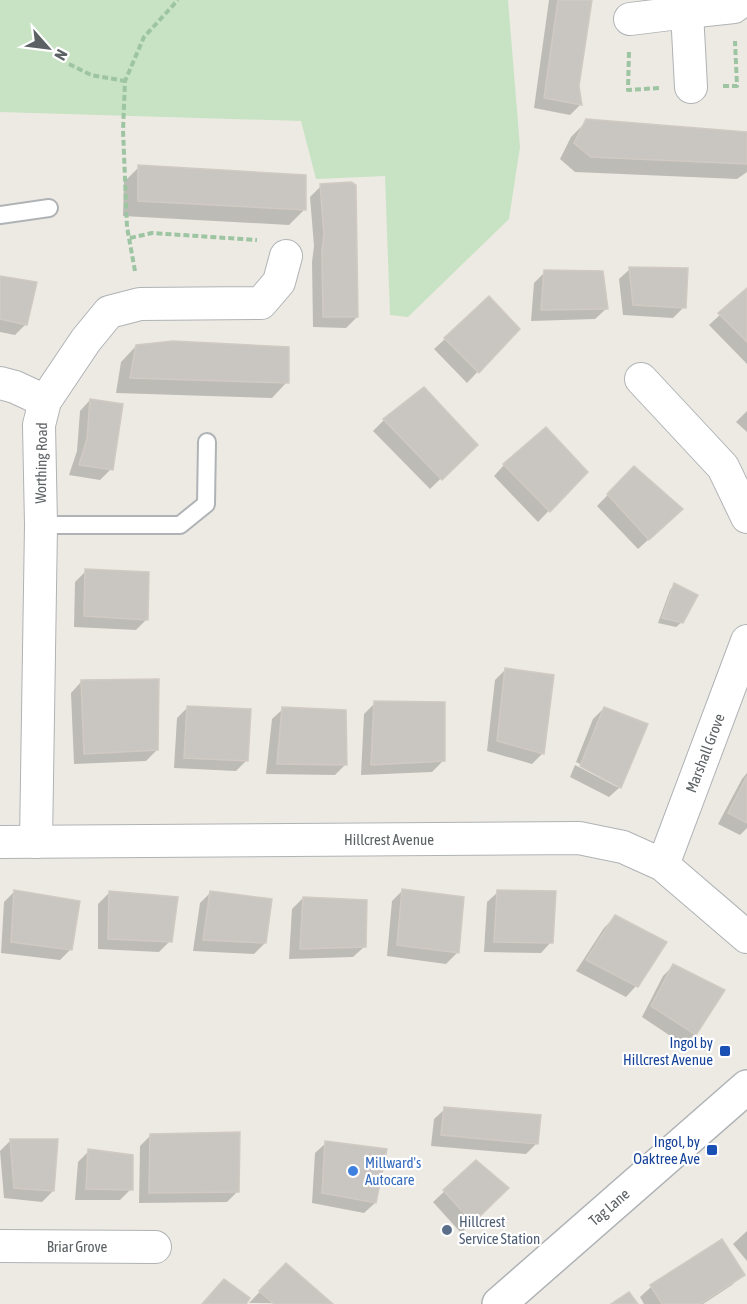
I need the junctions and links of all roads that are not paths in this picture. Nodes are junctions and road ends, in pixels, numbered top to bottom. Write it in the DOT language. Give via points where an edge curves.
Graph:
graph roads {
  1 [pos="742,0"];
  2 [pos="687,12"];
  3 [pos="630,19"];
  4 [pos="691,87"];
  5 [pos="49,208"];
  6 [pos="0,215"];
  7 [pos="286,256"];
  8 [pos="641,379"];
  9 [pos="0,383"];
  10 [pos="45,401"];
  11 [pos="207,442"];
  12 [pos="747,517"];
  13 [pos="41,525"];
  14 [pos="747,641"];
  15 [pos="0,842"];
  16 [pos="36,842"];
  17 [pos="663,865"];
  18 [pos="747,937"];
  19 [pos="747,1087"];
  20 [pos="0,1246"];
  21 [pos="154,1247"];
  22 [pos="498,1304"];
  1 -- 2 [label="street" via="734,7"];
  2 -- 3 [label="street"];
  2 -- 4 [label="street"];
  5 -- 6 [label="lane"];
  7 -- 10 [label="street, Worthing Road" via="279,282 261,303 140,304 109,312"];
  8 -- 12 [label="street" via="723,467"];
  9 -- 10 [label="street"];
  10 -- 13 [label="street, Worthing Road" via="39,425"];
  11 -- 13 [label="lane" via="206,504 180,525"];
  13 -- 16 [label="street, Worthing Road"];
  14 -- 17 [label="street, Marshall Grove"];
  15 -- 16 [label="street, Hillcrest Avenue"];
  16 -- 17 [label="street, Hillcrest Avenue" via="579,838 623,847"];
  17 -- 18 [label="street, Hillcrest Avenue"];
  19 -- 22 [label="main road, Tag Lane"];
  20 -- 21 [label="street, Briar Grove"];
}
